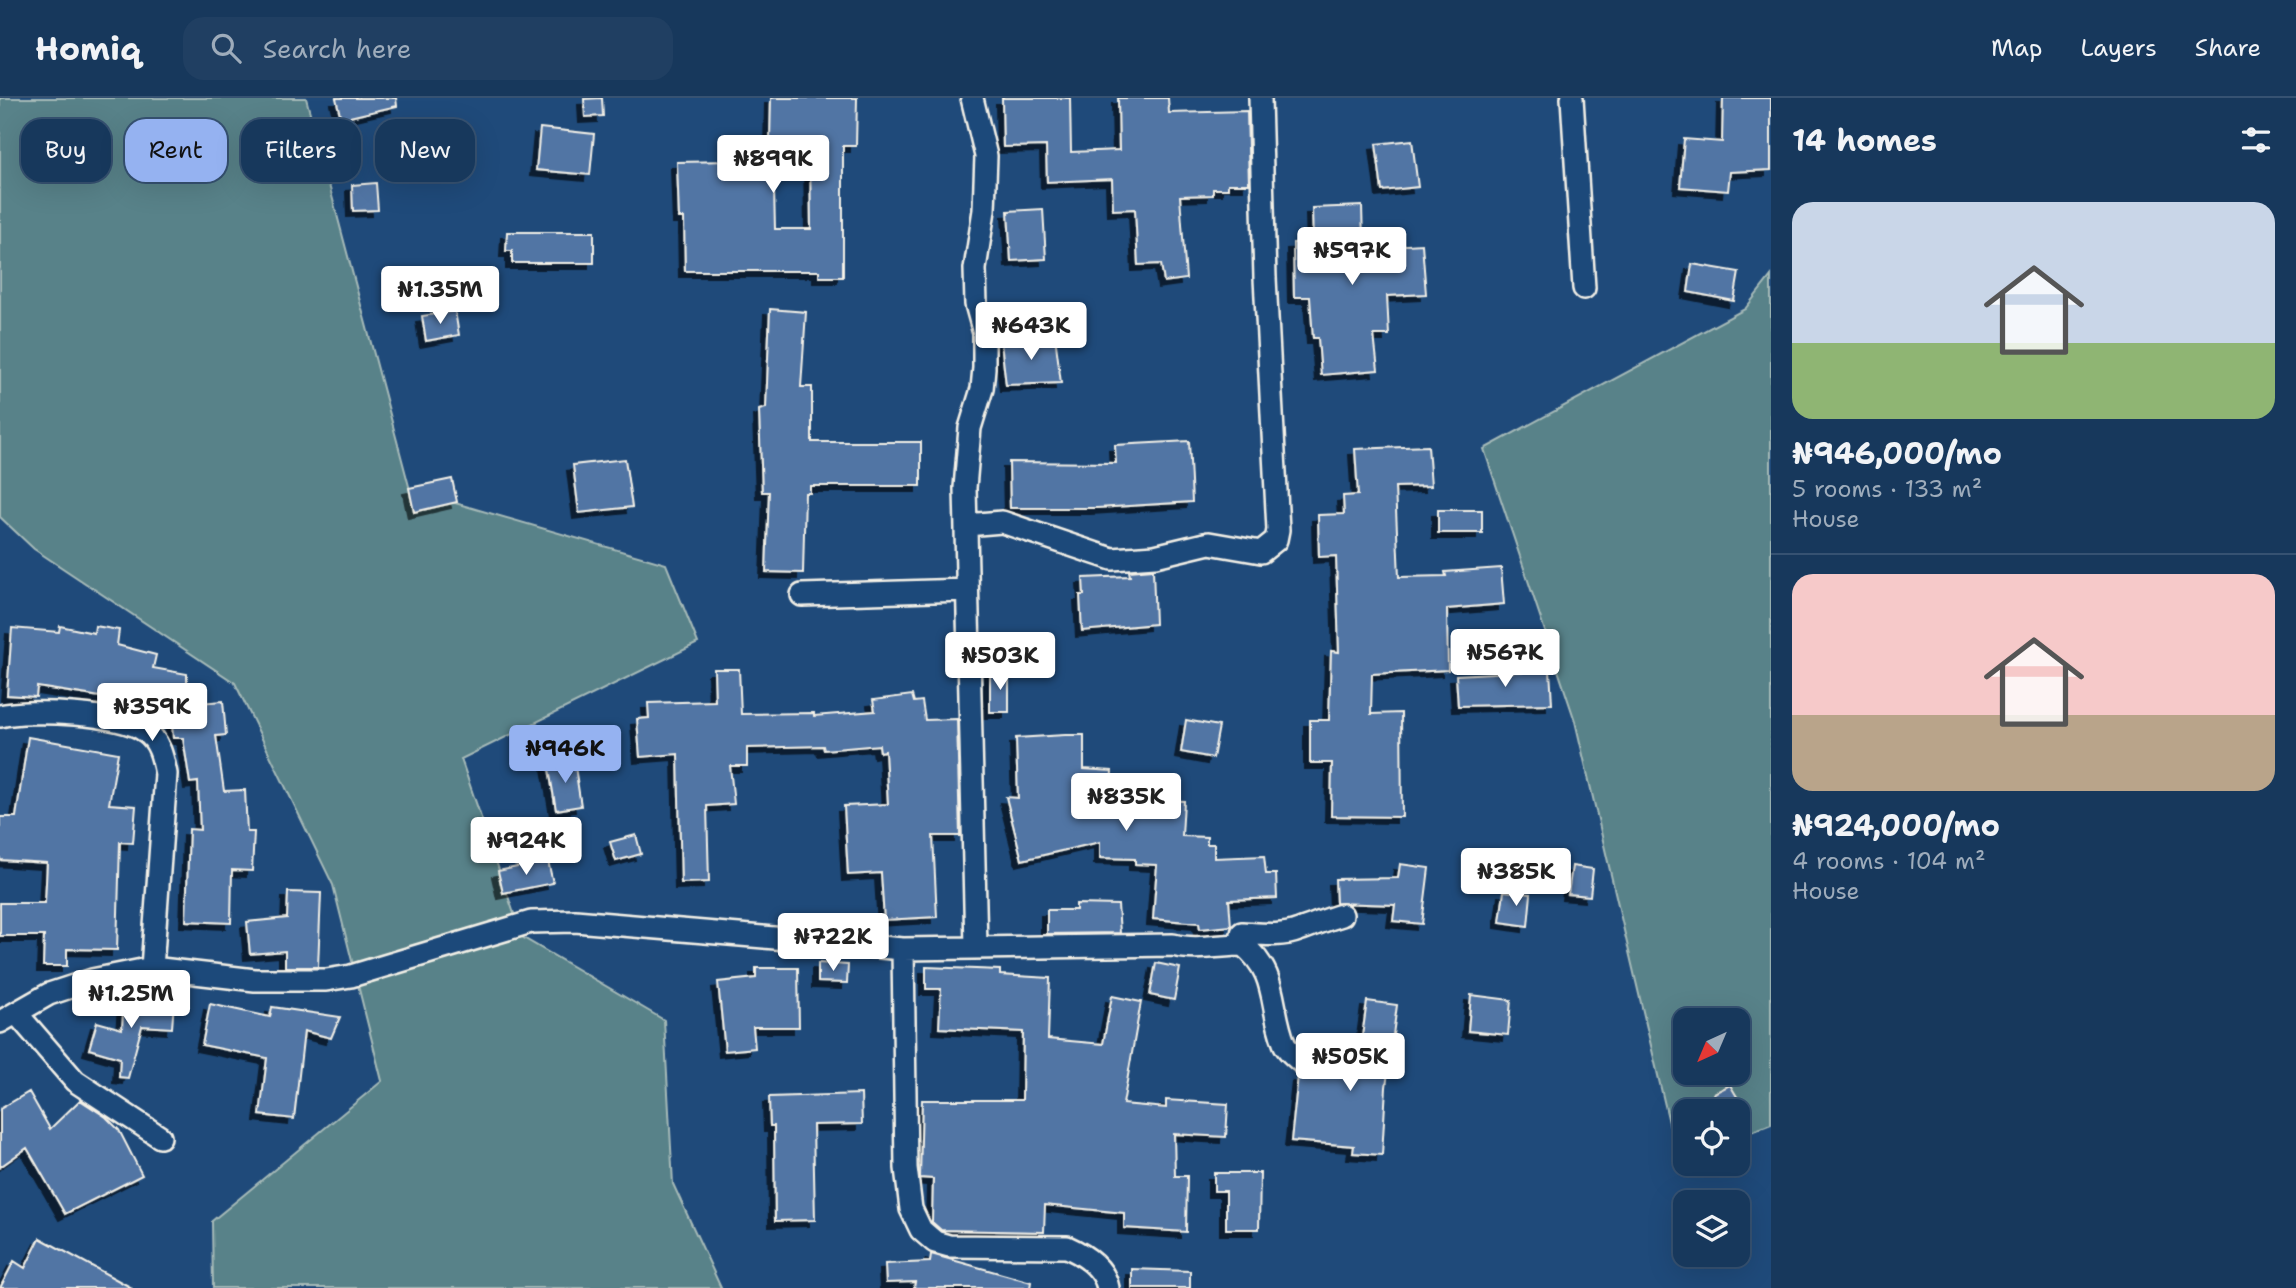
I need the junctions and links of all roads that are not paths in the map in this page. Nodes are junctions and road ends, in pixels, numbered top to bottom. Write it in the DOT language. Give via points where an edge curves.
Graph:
graph roads {
  1 [pos="972,98"];
  2 [pos="1261,98"];
  3 [pos="1572,98"];
  4 [pos="1584,288"];
  5 [pos="966,525"];
  6 [pos="967,590"];
  7 [pos="802,595"];
  8 [pos="0,716"];
  9 [pos="1342,915"];
  10 [pos="1243,945"];
  11 [pos="976,947"];
  12 [pos="903,948"];
  13 [pos="152,968"];
  14 [pos="9,1019"];
  15 [pos="1306,1066"];
  16 [pos="160,1136"];
  17 [pos="1108,1288"];
  1 -- 5 [label="street" via="986,156 975,269 984,368 970,428"];
  2 -- 5 [label="street" via="1276,540 1261,552 1209,543 1155,556 1112,559 1002,522"];
  3 -- 4 [label="street"];
  5 -- 6 [label="street"];
  6 -- 7 [label="street"];
  6 -- 11 [label="street"];
  8 -- 13 [label="street" via="53,711 123,723 145,731 161,751 166,774"];
  9 -- 10 [label="street" via="1298,931 1242,933"];
  10 -- 11 [label="street" via="1189,950 1173,945"];
  10 -- 15 [label="street" via="1258,956 1269,977 1284,1045"];
  11 -- 12 [label="street"];
  12 -- 13 [label="street" via="575,920 531,922 326,980 255,980"];
  12 -- 17 [label="street" via="906,1168 911,1209 921,1230 949,1246 1067,1247 1085,1255 1106,1278"];
  13 -- 14 [label="street" via="49,994"];
  14 -- 16 [label="street" via="75,1081"];
}
